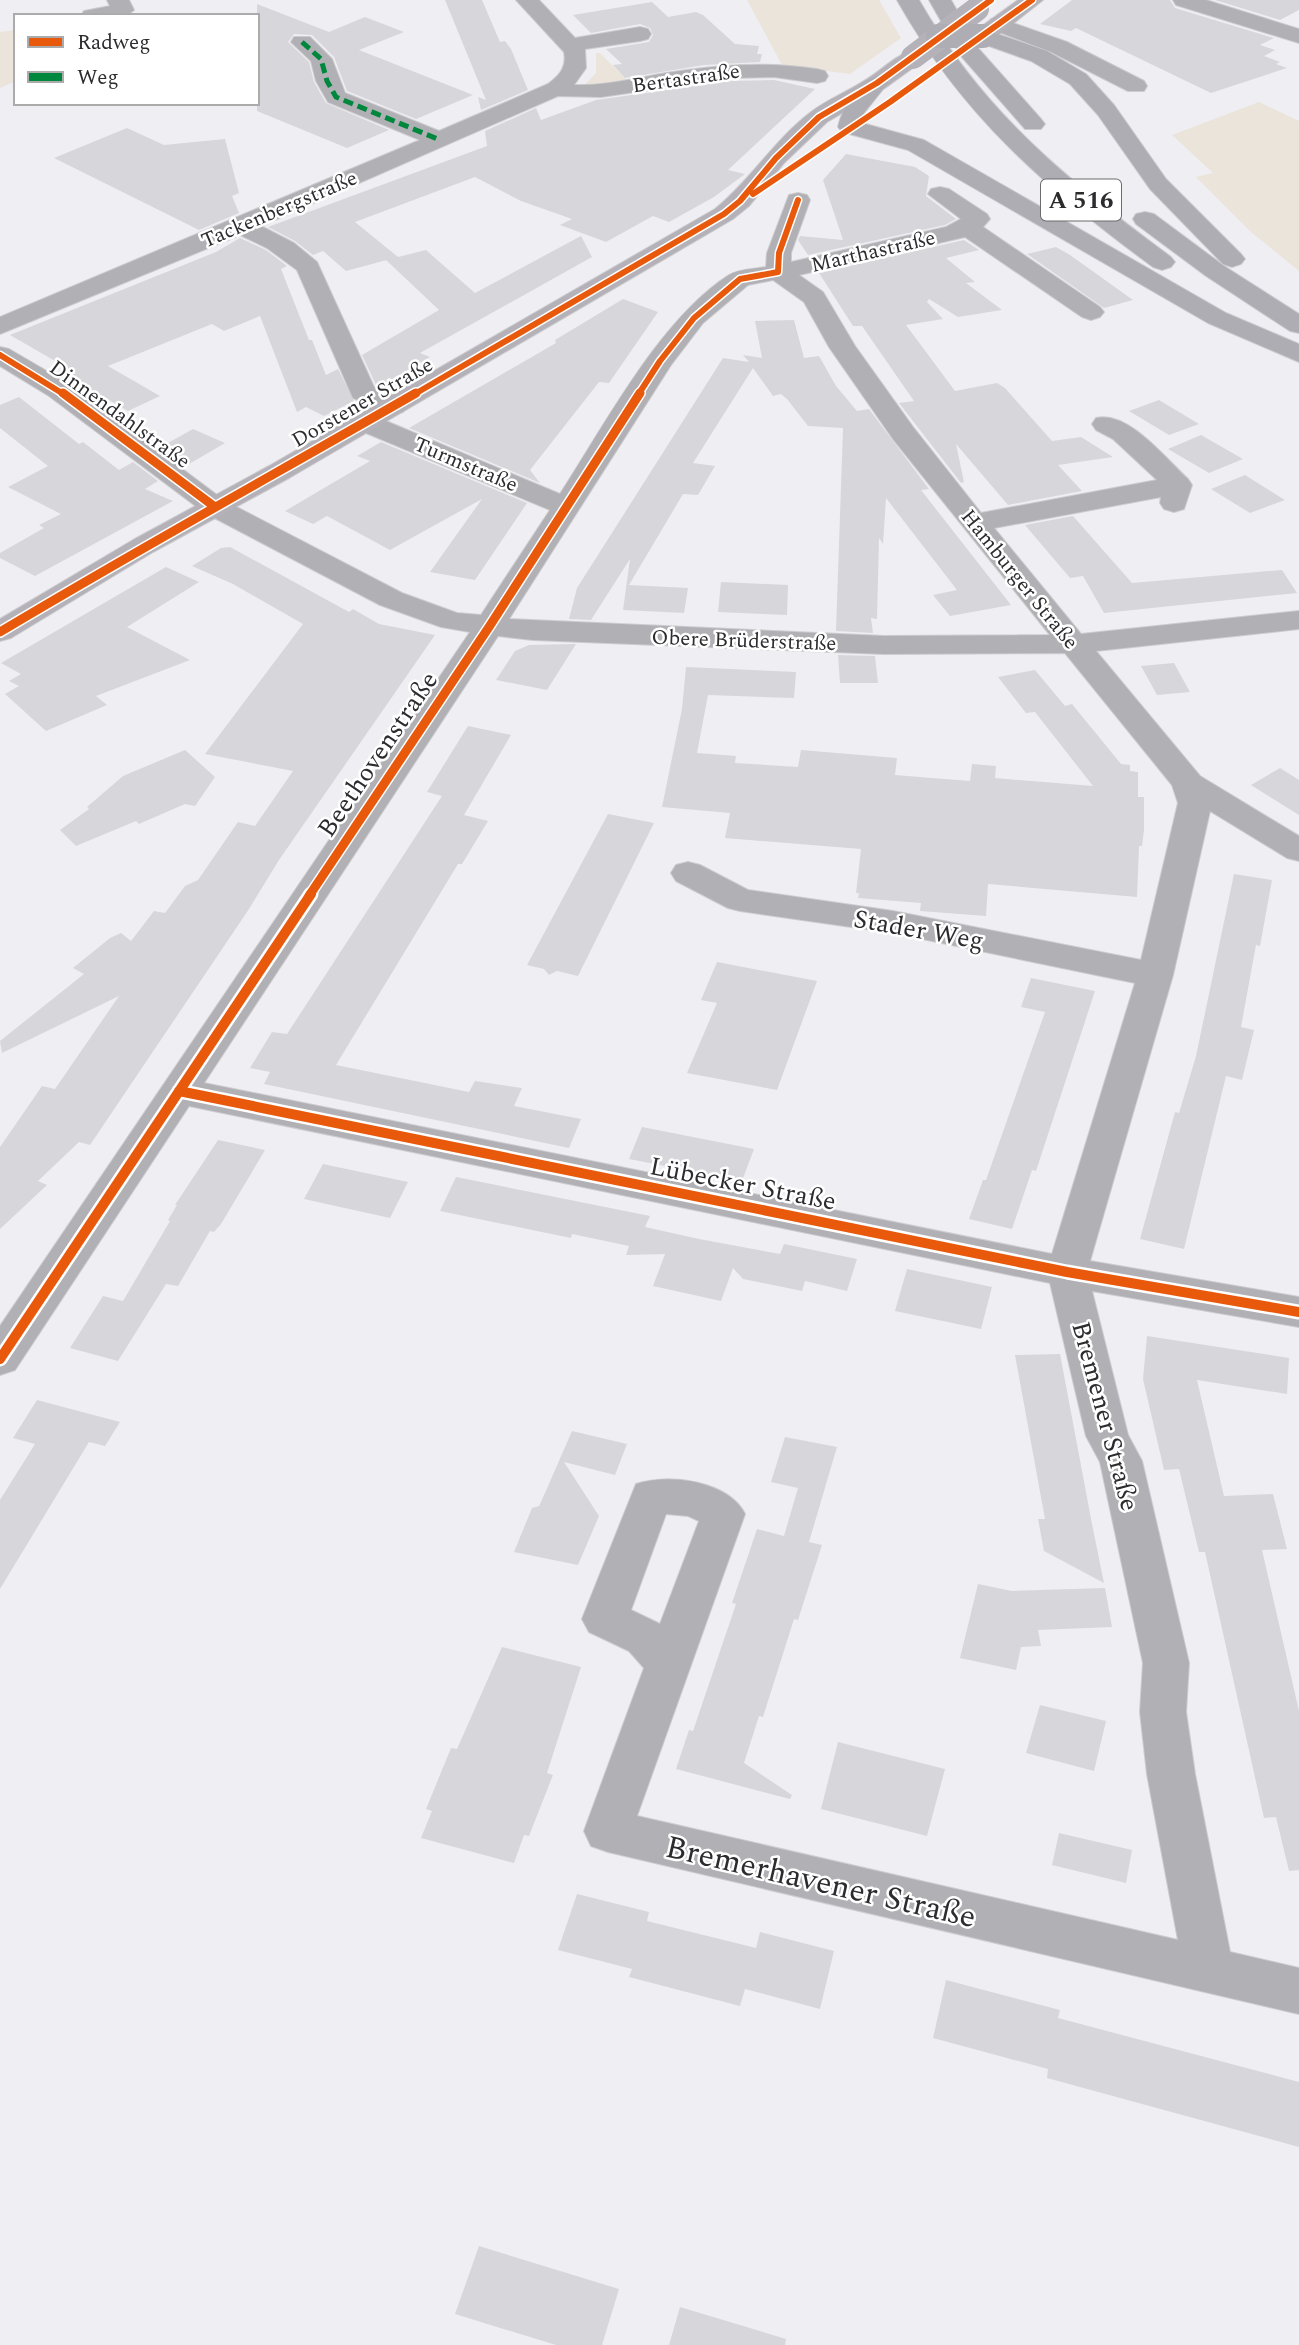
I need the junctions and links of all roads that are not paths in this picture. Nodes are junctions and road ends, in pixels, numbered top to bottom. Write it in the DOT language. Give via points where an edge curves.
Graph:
graph roads {
  1 [pos="118,0"];
  2 [pos="527,0"];
  3 [pos="908,0"];
  4 [pos="940,0"];
  5 [pos="1032,0"];
  6 [pos="1184,0"];
  7 [pos="984,4"];
  8 [pos="102,14"];
  9 [pos="991,30"];
  10 [pos="640,34"];
  11 [pos="938,36"];
  12 [pos="1299,36"];
  13 [pos="302,43"];
  14 [pos="570,45"];
  15 [pos="817,76"];
  16 [pos="877,83"];
  17 [pos="1136,86"];
  18 [pos="556,89"];
  19 [pos="850,127"];
  20 [pos="440,140"];
  21 [pos="1051,142"];
  22 [pos="940,194"];
  23 [pos="798,200"];
  24 [pos="740,201"];
  25 [pos="1123,201"];
  26 [pos="239,227"];
  27 [pos="967,227"];
  28 [pos="778,272"];
  29 [pos="1091,312"];
  30 [pos="1299,318"];
  31 [pos="0,326"];
  32 [pos="1299,326"];
  33 [pos="1299,354"];
  34 [pos="0,355"];
  35 [pos="393,406"];
  36 [pos="364,422"];
  37 [pos="1106,424"];
  38 [pos="215,507"];
  39 [pos="567,507"];
  40 [pos="974,523"];
  41 [pos="1299,620"];
  42 [pos="489,627"];
  43 [pos="0,632"];
  44 [pos="1073,644"];
  45 [pos="1188,783"];
  46 [pos="1299,852"];
  47 [pos="688,873"];
  48 [pos="1155,975"];
  49 [pos="179,1091"];
  50 [pos="1067,1272"];
  51 [pos="1299,1312"];
  52 [pos="0,1359"];
  53 [pos="669,1662"];
  54 [pos="1209,1970"];
  55 [pos="1299,1991"];
  1 -- 8 [label="street" via="123,10"];
  2 -- 14 [label="street"];
  3 -- 33 [label="highway, A 516" via="926,36 974,100 1044,169 1153,256"];
  4 -- 21 [label="highway, A 516" via="969,51"];
  5 -- 9 [label="main road, Dorstener Straße"];
  6 -- 12 [label="street"];
  7 -- 11 [label="main road, Dorstener Straße, bridge"];
  9 -- 11 [label="highway, bridge"];
  9 -- 17 [label="street" via="1059,47"];
  9 -- 19 [label="main road, Dorstener Straße"];
  9 -- 30 [label="highway" via="1091,91 1180,209"];
  10 -- 14 [label="street"];
  11 -- 16 [label="main road, Dorstener Straße, bridge"];
  13 -- 20 [label="street" via="321,59 336,97"];
  14 -- 18 [label="street" via="576,64"];
  15 -- 18 [label="street, Bertastraße" via="746,68 584,93"];
  16 -- 19 [label="highway" via="853,111"];
  16 -- 24 [label="main road, Dorstener Straße" via="819,117"];
  18 -- 20 [label="street, Tackenbergstraße"];
  19 -- 24 [label="main road, Dorstener Straße"];
  19 -- 33 [label="highway" via="916,145 1217,318"];
  20 -- 26 [label="street, Tackenbergstraße"];
  22 -- 27 [label="street, Marthastraße" via="978,219"];
  23 -- 28 [label="street" via="779,253"];
  24 -- 35 [label="main road, Dorstener Straße"];
  25 -- 32 [label="highway, A 516" via="1164,235"];
  26 -- 31 [label="street, Tackenbergstraße"];
  26 -- 35 [label="street, Turmstraße" via="254,231 309,267 363,392"];
  27 -- 28 [label="street, Marthastraße"];
  27 -- 29 [label="street, Marthastraße"];
  28 -- 39 [label="street, Beethovenstraße" via="740,279 694,318 660,361"];
  28 -- 40 [label="street, Hamburger Straße" via="814,297 842,347"];
  34 -- 38 [label="street, Dinnendahlstraße" via="59,390"];
  35 -- 36 [label="main road, Dorstener Straße"];
  36 -- 38 [label="main road, Dorstener Straße"];
  36 -- 39 [label="street, Turmstraße"];
  37 -- 40 [label="street" via="1123,433 1176,495"];
  38 -- 42 [label="street, Obere Brüderstraße" via="391,599 453,621"];
  38 -- 43 [label="main road, Dorstener Straße"];
  39 -- 42 [label="street, Beethovenstraße"];
  40 -- 44 [label="street, Hamburger Straße"];
  41 -- 44 [label="street, Obere Brüderstraße"];
  42 -- 44 [label="street, Obere Brüderstraße" via="843,644"];
  42 -- 49 [label="street, Beethovenstraße"];
  44 -- 45 [label="street, Hamburger Straße"];
  45 -- 46 [label="street, Hamburger Straße"];
  45 -- 48 [label="street" via="1195,803"];
  47 -- 48 [label="street, Stader Weg" via="740,900 894,922"];
  48 -- 50 [label="street"];
  49 -- 50 [label="street, Lübecker Straße"];
  49 -- 52 [label="street, Beethovenstraße"];
  50 -- 51 [label="street, Lübecker Straße"];
  50 -- 54 [label="street, Bremener Straße" via="1107,1436 1122,1461 1166,1663 1163,1712 1171,1774"];
  53 -- 54 [label="street, Bremerhavener Straße" via="608,1831"];
  54 -- 55 [label="street"];
}
